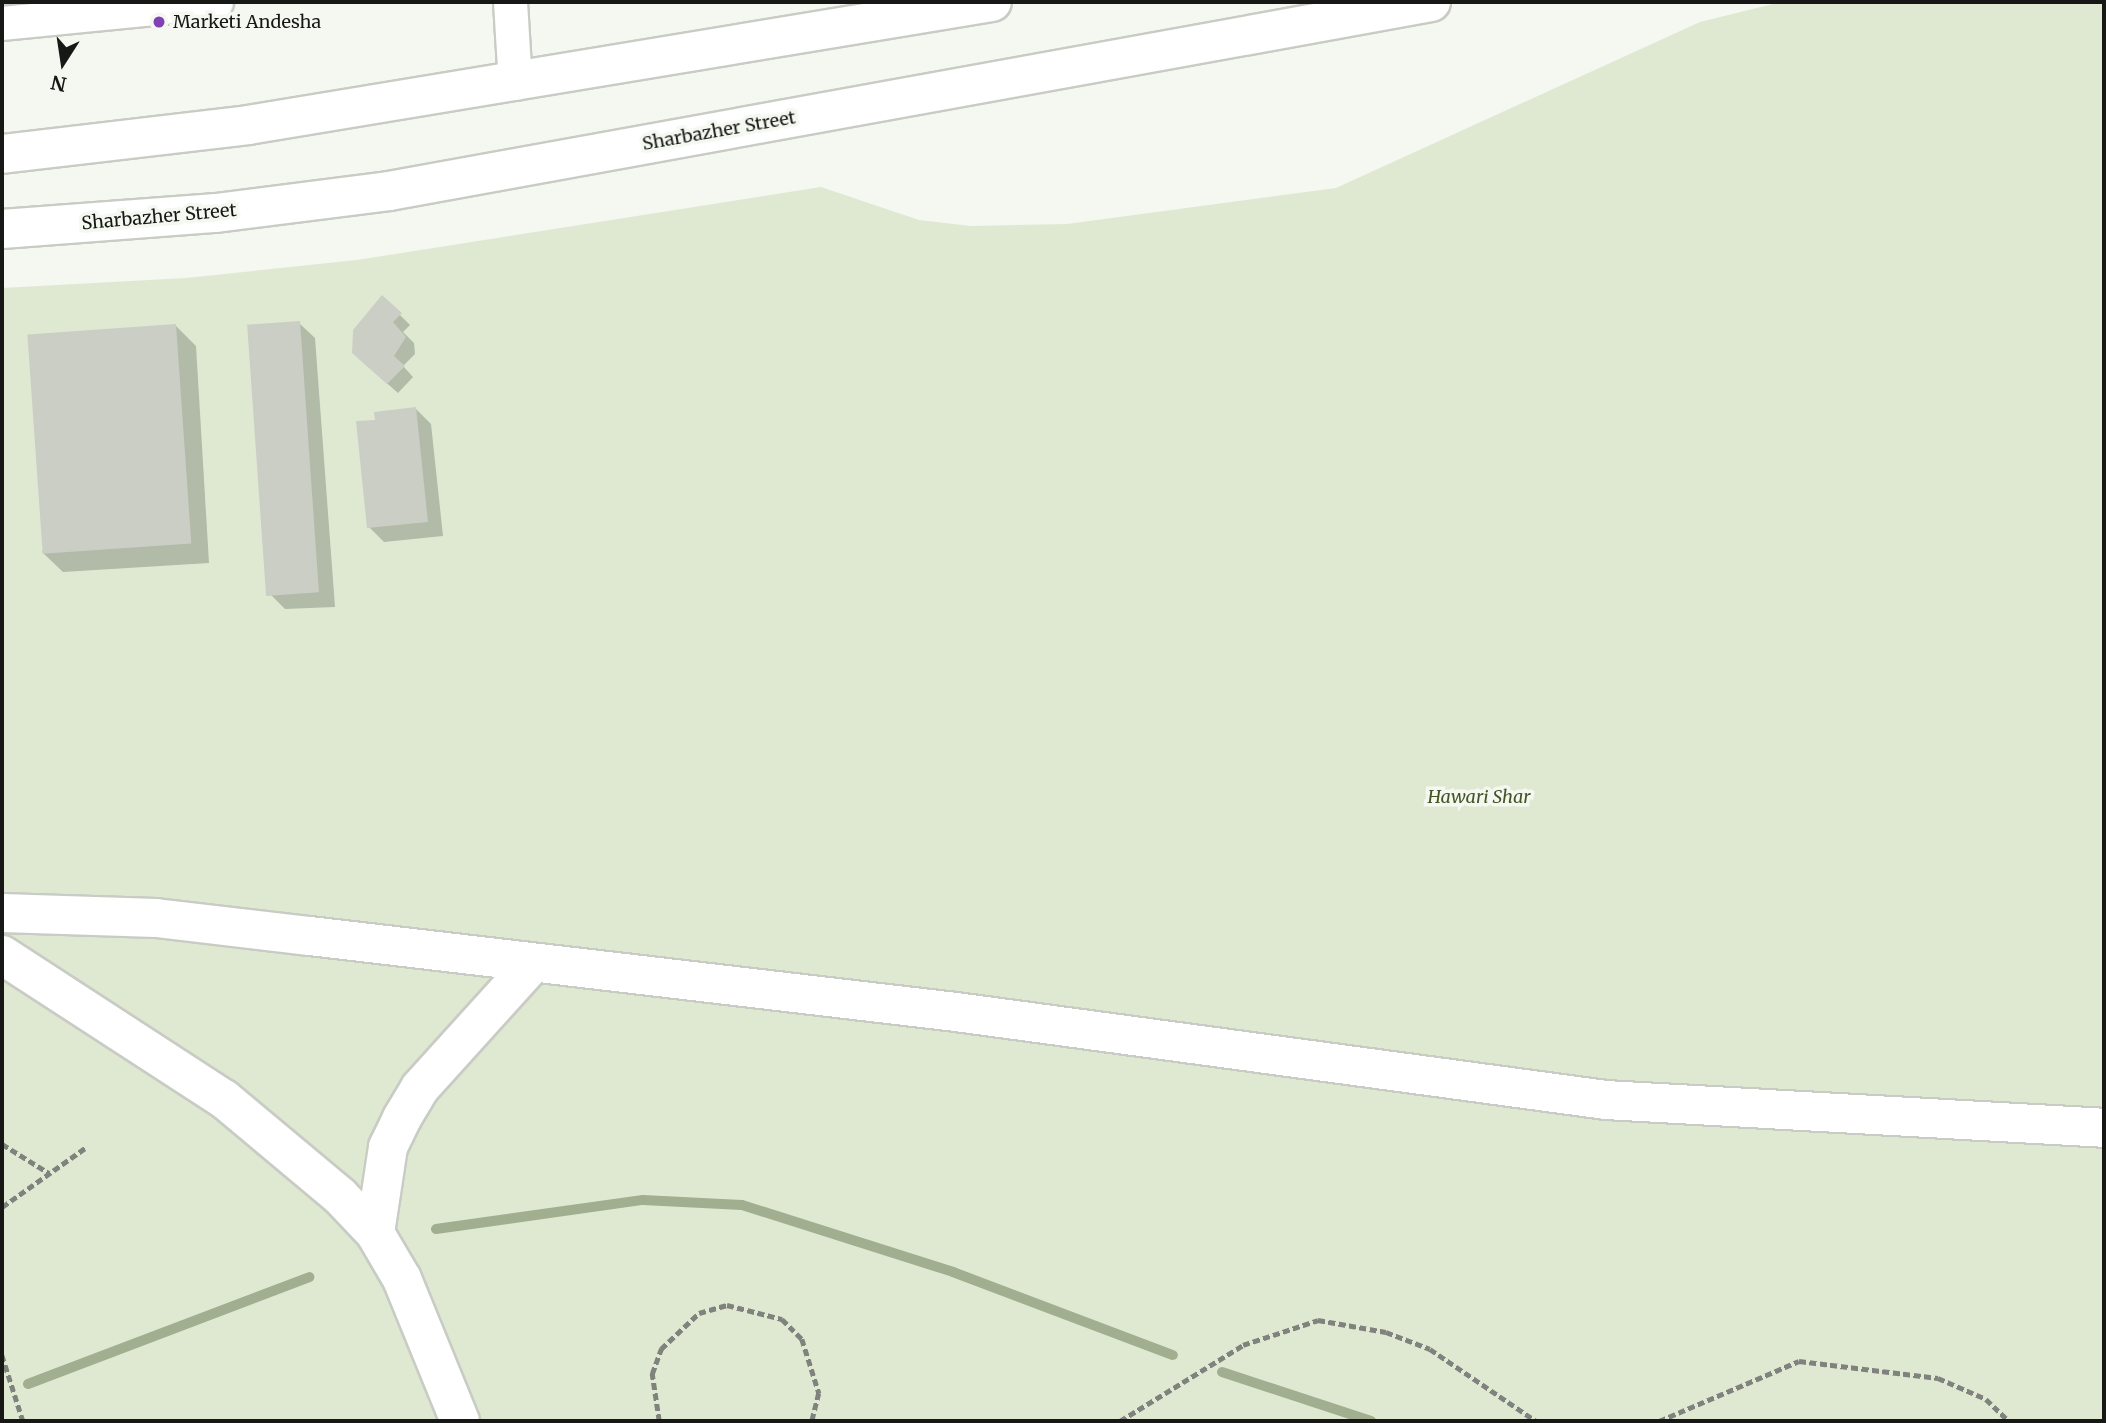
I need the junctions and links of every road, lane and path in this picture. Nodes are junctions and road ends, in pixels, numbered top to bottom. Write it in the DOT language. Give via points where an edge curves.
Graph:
graph roads {
  1 [pos="216,2"];
  2 [pos="510,2"];
  3 [pos="992,2"];
  4 [pos="1432,2"];
  5 [pos="2,23"];
  6 [pos="515,83"];
  7 [pos="2,154"];
  8 [pos="2,229"];
  9 [pos="2,913"];
  10 [pos="2,956"];
  11 [pos="531,965"];
  12 [pos="2104,1128"];
  13 [pos="2,1144"];
  14 [pos="85,1148"];
  15 [pos="49,1173"];
  16 [pos="2,1206"];
  17 [pos="375,1233"];
  18 [pos="2,1355"];
  19 [pos="23,1421"];
  20 [pos="460,1421"];
  21 [pos="659,1421"];
  22 [pos="812,1421"];
  23 [pos="1120,1421"];
  24 [pos="1536,1421"];
  25 [pos="1660,1421"];
  26 [pos="2009,1421"];
  1 -- 5 [label="street"];
  2 -- 6 [label="street"];
  3 -- 6 [label="street"];
  4 -- 8 [label="street, Sharbazher Street" via="389,191 216,214"];
  6 -- 7 [label="street" via="248,125"];
  9 -- 11 [label="street" via="156,918"];
  10 -- 17 [label="street" via="224,1099 307,1165"];
  11 -- 12 [label="street" via="956,1012 1606,1100"];
  11 -- 17 [label="street" via="420,1088 402,1118 388,1147"];
  13 -- 15 [label="path"];
  14 -- 15 [label="path"];
  15 -- 16 [label="path"];
  17 -- 20 [label="street" via="402,1279"];
  18 -- 19 [label="path"];
  21 -- 22 [label="path" via="652,1374 661,1349 699,1313 727,1305 782,1319 803,1339 819,1393"];
  23 -- 24 [label="path" via="1243,1345 1318,1320 1377,1329 1430,1349"];
  25 -- 26 [label="path" via="1799,1361 1821,1361 1938,1378 1986,1399"];
}
